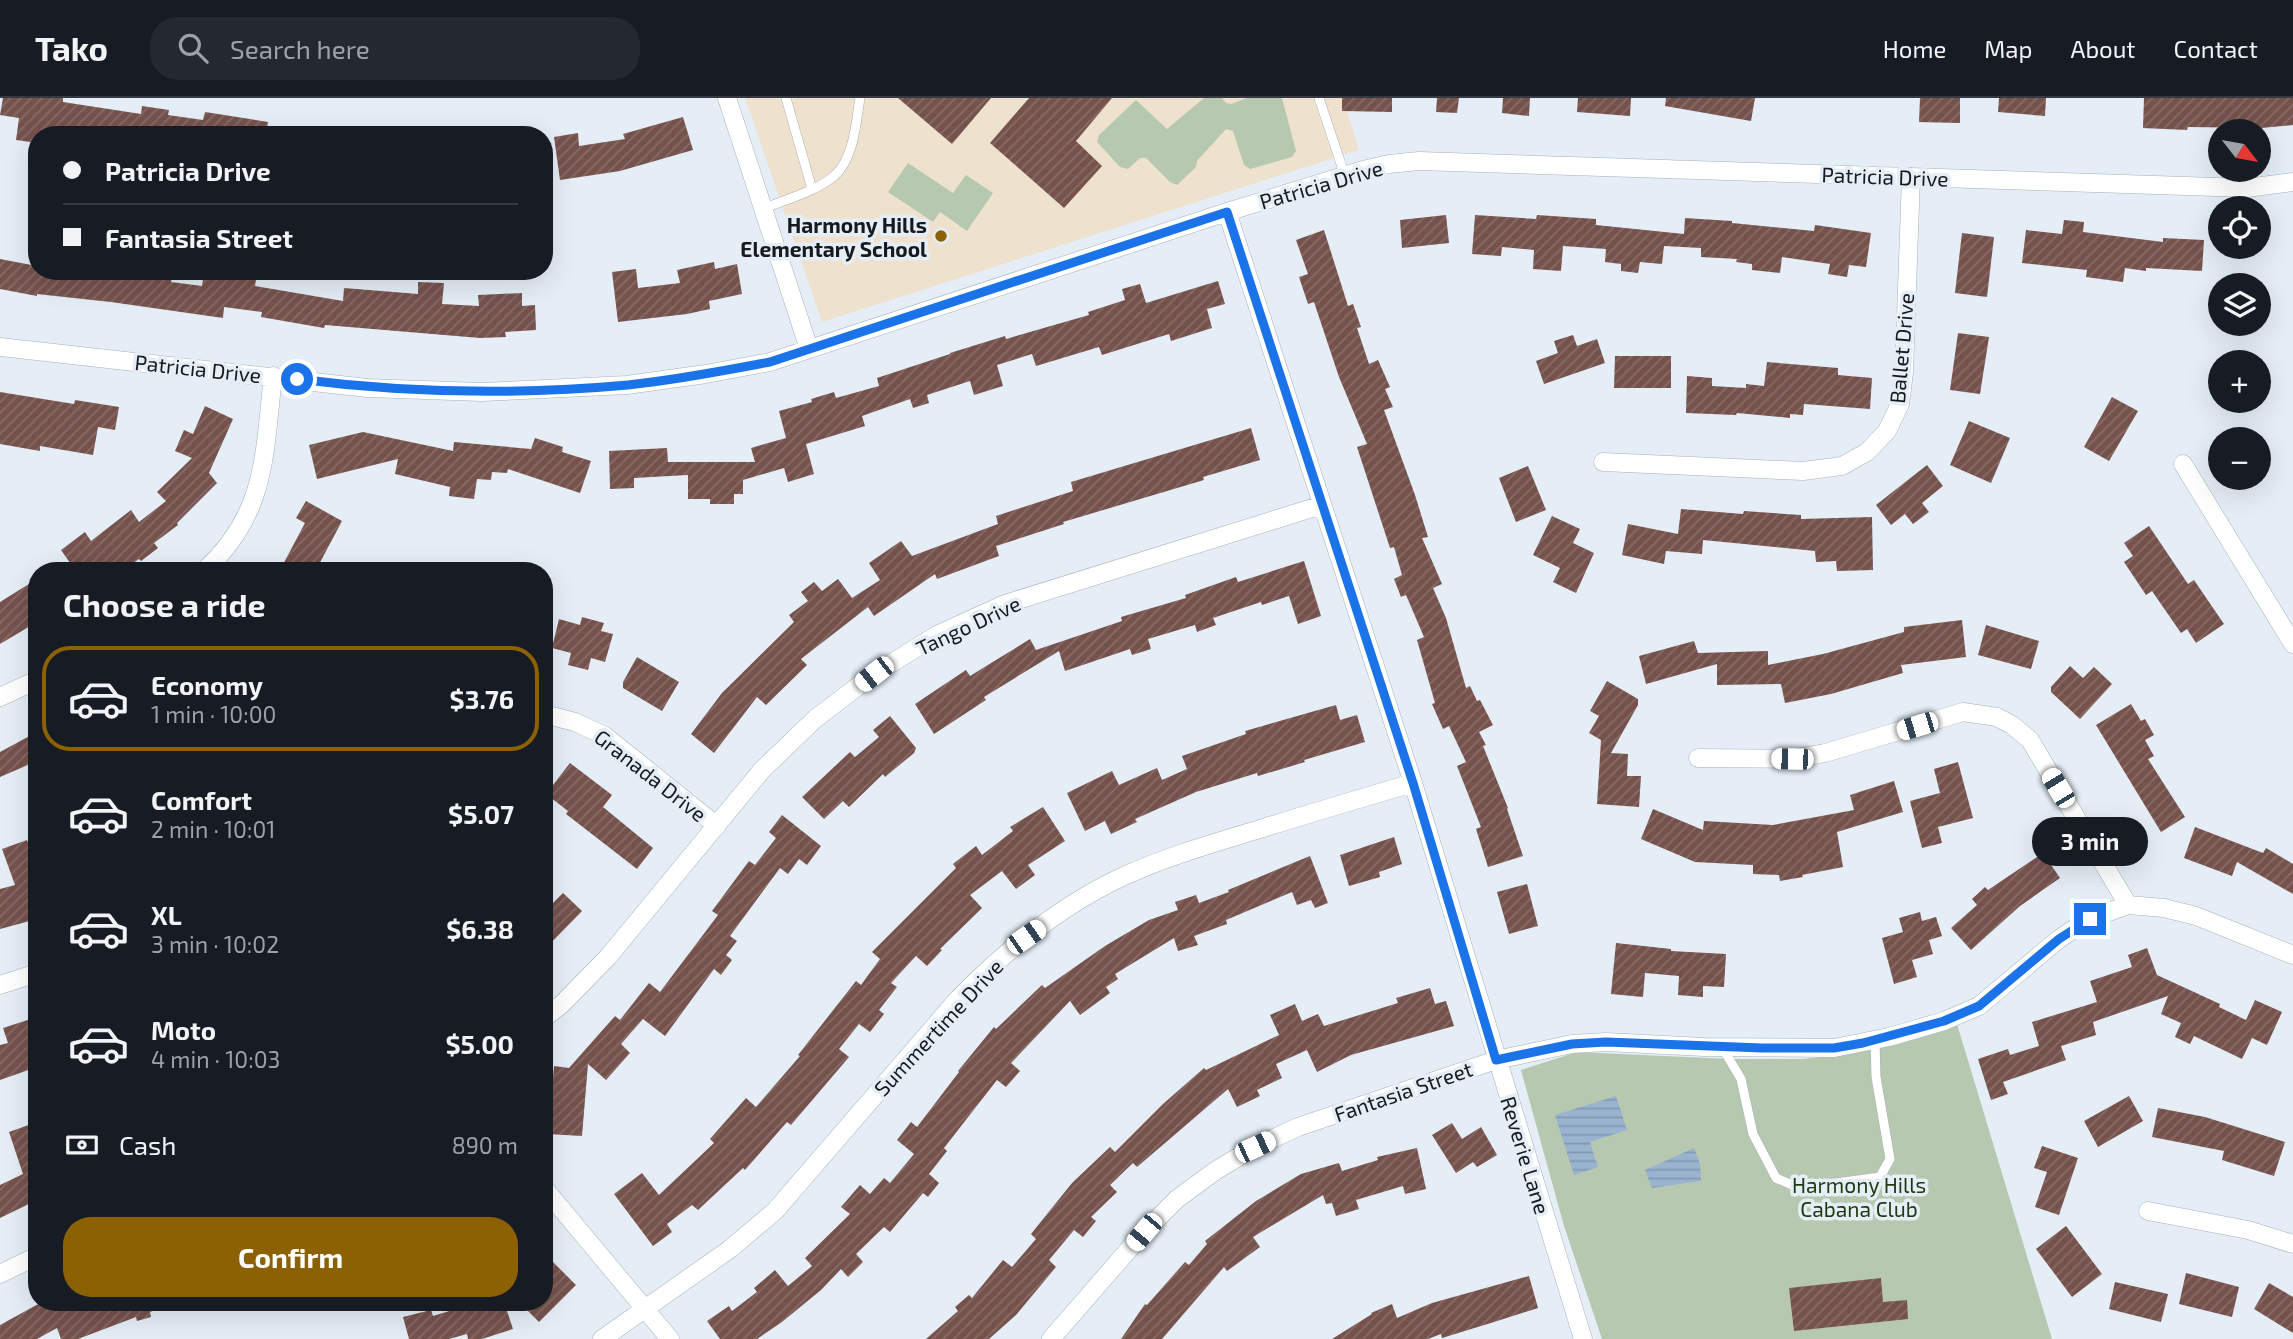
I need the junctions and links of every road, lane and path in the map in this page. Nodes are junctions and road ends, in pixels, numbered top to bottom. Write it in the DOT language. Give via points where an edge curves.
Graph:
graph roads {
  1 [pos="727,98"];
  2 [pos="786,98"];
  3 [pos="860,98"];
  4 [pos="1319,98"];
  5 [pos="1345,176"];
  6 [pos="1911,177"];
  7 [pos="2293,182"];
  8 [pos="812,189"];
  9 [pos="763,209"];
  10 [pos="1227,212"];
  11 [pos="0,347"];
  12 [pos="809,349"];
  13 [pos="273,376"];
  14 [pos="1603,462"];
  15 [pos="2183,464"];
  16 [pos="1322,505"];
  17 [pos="213,562"];
  18 [pos="2293,644"];
  19 [pos="28,684"];
  20 [pos="0,697"];
  21 [pos="553,716"];
  22 [pos="1698,758"];
  23 [pos="1413,783"];
  24 [pos="717,826"];
  25 [pos="2128,905"];
  26 [pos="2293,954"];
  27 [pos="28,976"];
  28 [pos="0,985"];
  29 [pos="553,1011"];
  30 [pos="1875,1040"];
  31 [pos="1722,1047"];
  32 [pos="1496,1060"];
  33 [pos="553,1199"];
  34 [pos="2148,1211"];
  35 [pos="2293,1244"];
  36 [pos="28,1260"];
  37 [pos="0,1274"];
  38 [pos="645,1307"];
  39 [pos="602,1339"];
  40 [pos="670,1339"];
  41 [pos="1051,1339"];
  42 [pos="1583,1339"];
  1 -- 9 [label="street"];
  2 -- 8 [label="lane"];
  3 -- 8 [label="lane" via="846,159 835,175"];
  4 -- 5 [label="lane"];
  5 -- 6 [label="street, Patricia Drive" via="1389,164 1439,161"];
  5 -- 10 [label="street, Patricia Drive"];
  6 -- 7 [label="street, Patricia Drive" via="2247,188"];
  6 -- 14 [label="street, Ballet Drive" via="1900,404 1887,431 1867,452 1842,466 1803,471"];
  8 -- 9 [label="lane"];
  9 -- 12 [label="street"];
  10 -- 12 [label="street, Patricia Drive"];
  10 -- 16 [label="street, Reverie Lane"];
  11 -- 13 [label="street, Patricia Drive"];
  12 -- 13 [label="street, Patricia Drive" via="770,362 627,385 482,392 367,388"];
  13 -- 17 [label="street" via="256,497 230,544"];
  15 -- 18 [label="street"];
  16 -- 23 [label="street, Reverie Lane"];
  16 -- 24 [label="street, Tango Drive" via="1005,604 937,635 874,674 815,719 761,770"];
  19 -- 20 [label="street"];
  21 -- 24 [label="street, Granada Drive" via="605,736"];
  22 -- 25 [label="street" via="1792,759 1963,712 1997,717 2030,740"];
  23 -- 32 [label="street, Reverie Lane"];
  23 -- 38 [label="street, Summertime Drive" via="1175,855 1072,904 1026,937 967,991 775,1211 730,1249"];
  24 -- 29 [label="street, Tango Drive" via="608,957"];
  25 -- 26 [label="street, Fantasia Street" via="2196,916"];
  25 -- 30 [label="street, Fantasia Street" via="2090,919 2059,939 1979,1006"];
  27 -- 28 [label="street"];
  30 -- 31 [label="street, Fantasia Street" via="1834,1048"];
  30 -- 31 [label="lane" via="1876,1077 1891,1159 1880,1177 1798,1188 1776,1178 1753,1134 1741,1079"];
  31 -- 32 [label="street, Fantasia Street" via="1606,1042 1572,1044"];
  32 -- 41 [label="street, Fantasia Street" via="1298,1127 1215,1171 1177,1199 1144,1232"];
  32 -- 42 [label="street, Reverie Lane"];
  33 -- 38 [label="street"];
  34 -- 35 [label="street" via="2248,1230"];
  36 -- 37 [label="street"];
  38 -- 39 [label="street, Summertime Drive"];
  38 -- 40 [label="street"];
}
